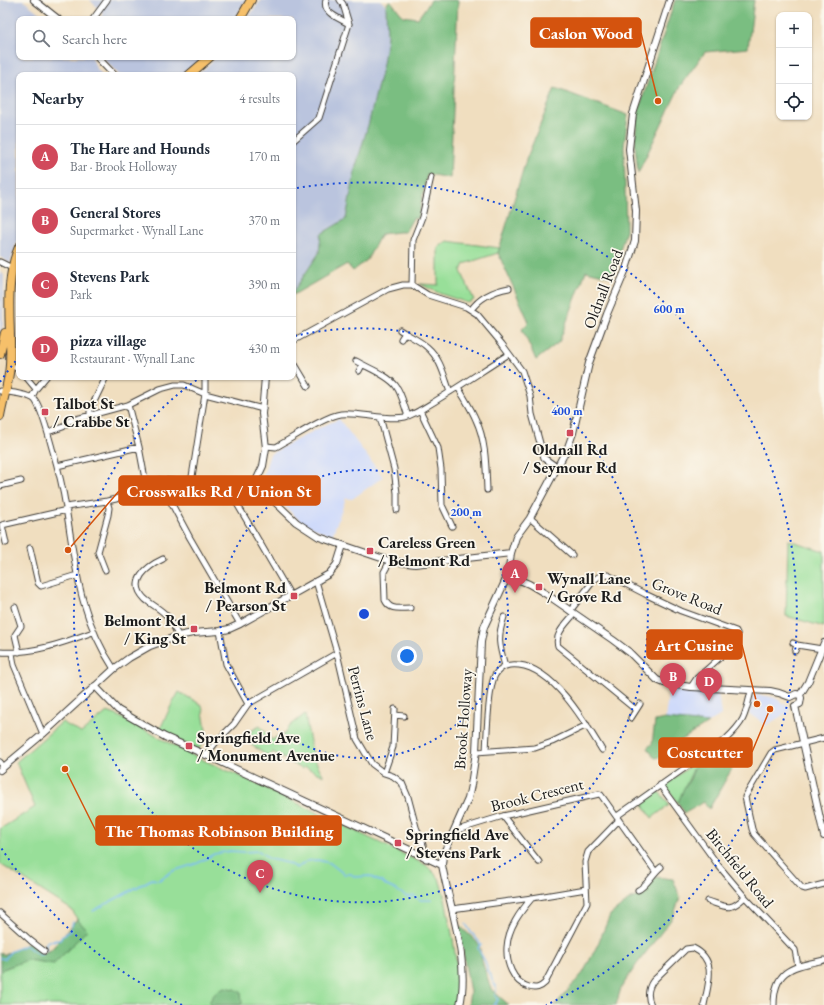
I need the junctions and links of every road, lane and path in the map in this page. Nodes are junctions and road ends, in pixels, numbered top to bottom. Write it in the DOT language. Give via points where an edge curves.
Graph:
graph roads {
  1 [pos="34,0"];
  2 [pos="107,0"];
  3 [pos="251,0"];
  4 [pos="326,0"];
  5 [pos="340,0"];
  6 [pos="670,0"];
  7 [pos="54,16"];
  8 [pos="95,16"];
  9 [pos="242,16"];
  10 [pos="349,24"];
  11 [pos="100,60"];
  12 [pos="206,60"];
  13 [pos="111,72"];
  14 [pos="192,72"];
  15 [pos="296,138"];
  16 [pos="431,177"];
  17 [pos="16,256"];
  18 [pos="0,262"];
  19 [pos="12,268"];
  20 [pos="412,285"];
  21 [pos="505,287"];
  22 [pos="471,310"];
  23 [pos="8,311"];
  24 [pos="400,330"];
  25 [pos="405,333"];
  26 [pos="401,338"];
  27 [pos="296,340"];
  28 [pos="0,354"];
  29 [pos="509,354"];
  30 [pos="0,358"];
  31 [pos="356,361"];
  32 [pos="10,364"];
  33 [pos="362,365"];
  34 [pos="296,366"];
  35 [pos="16,368"];
  36 [pos="358,371"];
  37 [pos="28,380"];
  38 [pos="44,380"];
  39 [pos="105,380"];
  40 [pos="205,380"];
  41 [pos="265,380"];
  42 [pos="308,386"];
  43 [pos="458,387"];
  44 [pos="36,389"];
  45 [pos="3,391"];
  46 [pos="450,392"];
  47 [pos="205,394"];
  48 [pos="32,397"];
  49 [pos="128,405"];
  50 [pos="262,409"];
  51 [pos="420,410"];
  52 [pos="0,416"];
  53 [pos="90,416"];
  54 [pos="408,416"];
  55 [pos="380,417"];
  56 [pos="48,432"];
  57 [pos="266,446"];
  58 [pos="139,447"];
  59 [pos="57,466"];
  60 [pos="558,467"];
  61 [pos="159,480"];
  62 [pos="21,481"];
  63 [pos="255,482"];
  64 [pos="191,483"];
  65 [pos="146,484"];
  66 [pos="226,485"];
  67 [pos="0,486"];
  68 [pos="488,487"];
  69 [pos="106,502"];
  70 [pos="395,506"];
  71 [pos="67,508"];
  72 [pos="530,518"];
  73 [pos="449,523"];
  74 [pos="6,543"];
  75 [pos="344,545"];
  76 [pos="30,548"];
  77 [pos="570,552"];
  78 [pos="511,553"];
  79 [pos="163,559"];
  80 [pos="390,561"];
  81 [pos="105,570"];
  82 [pos="77,575"];
  83 [pos="508,575"];
  84 [pos="316,581"];
  85 [pos="291,596"];
  86 [pos="15,607"];
  87 [pos="410,608"];
  88 [pos="572,612"];
  89 [pos="504,617"];
  90 [pos="240,624"];
  91 [pos="220,631"];
  92 [pos="93,632"];
  93 [pos="178,636"];
  94 [pos="823,646"];
  95 [pos="0,652"];
  96 [pos="18,652"];
  97 [pos="795,652"];
  98 [pos="12,653"];
  99 [pos="336,653"];
  100 [pos="505,666"];
  101 [pos="114,669"];
  102 [pos="95,686"];
  103 [pos="691,687"];
  104 [pos="751,691"];
  105 [pos="800,695"];
  106 [pos="790,697"];
  107 [pos="248,704"];
  108 [pos="640,704"];
  109 [pos="795,706"];
  110 [pos="395,709"];
  111 [pos="636,710"];
  112 [pos="395,715"];
  113 [pos="404,716"];
  114 [pos="631,718"];
  115 [pos="587,725"];
  116 [pos="43,734"];
  117 [pos="824,738"];
  118 [pos="802,744"];
  119 [pos="602,750"];
  120 [pos="486,751"];
  121 [pos="476,752"];
  122 [pos="206,755"];
  123 [pos="1,766"];
  124 [pos="384,772"];
  125 [pos="660,785"];
  126 [pos="504,816"];
  127 [pos="618,818"];
  128 [pos="454,831"];
  129 [pos="824,836"];
  130 [pos="426,859"];
  131 [pos="539,862"];
  132 [pos="442,865"];
  133 [pos="661,867"];
  134 [pos="655,871"];
  135 [pos="824,884"];
  136 [pos="586,889"];
  137 [pos="638,890"];
  138 [pos="745,897"];
  139 [pos="532,898"];
  140 [pos="708,901"];
  141 [pos="452,909"];
  142 [pos="0,912"];
  143 [pos="44,951"];
  144 [pos="824,960"];
  145 [pos="798,966"];
  146 [pos="460,1005"];
  147 [pos="651,1005"];
  148 [pos="704,1005"];
  149 [pos="774,1005"];
  1 -- 7 [label="street"];
  2 -- 8 [label="street"];
  3 -- 9 [label="highway"];
  4 -- 10 [label="street" via="326,9"];
  5 -- 10 [label="street"];
  6 -- 60 [label="street, Oldnall Road" via="633,114 630,149 636,211 635,241 589,363 573,433"];
  10 -- 15 [label="street" via="319,118"];
  11 -- 13 [label="street"];
  12 -- 14 [label="highway"];
  16 -- 20 [label="street" via="422,217 413,240"];
  17 -- 19 [label="highway"];
  18 -- 19 [label="street"];
  19 -- 23 [label="highway"];
  20 -- 22 [label="street" via="428,295"];
  20 -- 27 [label="street" via="388,289"];
  21 -- 22 [label="street" via="477,301"];
  22 -- 29 [label="street"];
  23 -- 28 [label="highway"];
  23 -- 32 [label="highway"];
  24 -- 25 [label="street"];
  25 -- 26 [label="street"];
  25 -- 46 [label="street" via="427,347 436,357"];
  29 -- 43 [label="street"];
  29 -- 60 [label="street" via="522,371 544,458"];
  30 -- 32 [label="highway"];
  31 -- 33 [label="street"];
  32 -- 35 [label="street"];
  32 -- 45 [label="highway"];
  33 -- 36 [label="street"];
  33 -- 54 [label="street" via="376,371 396,386"];
  34 -- 42 [label="street"];
  37 -- 44 [label="street"];
  38 -- 44 [label="street"];
  39 -- 53 [label="street" via="90,410"];
  40 -- 47 [label="street"];
  41 -- 50 [label="street"];
  43 -- 46 [label="street"];
  43 -- 68 [label="street" via="476,420 482,438"];
  44 -- 48 [label="street"];
  45 -- 48 [label="street"];
  45 -- 52 [label="highway"];
  46 -- 51 [label="street"];
  47 -- 49 [label="street" via="184,385 175,385 160,389"];
  47 -- 50 [label="street"];
  47 -- 64 [label="street"];
  48 -- 56 [label="street"];
  49 -- 53 [label="street"];
  49 -- 58 [label="street"];
  50 -- 57 [label="street"];
  51 -- 54 [label="street"];
  51 -- 73 [label="street" via="438,448 442,505"];
  53 -- 56 [label="street" via="69,421 63,427"];
  54 -- 55 [label="street"];
  55 -- 57 [label="street" via="340,414 276,447"];
  55 -- 70 [label="street" via="394,469"];
  56 -- 59 [label="street"];
  57 -- 63 [label="street" via="263,466"];
  58 -- 59 [label="street"];
  58 -- 65 [label="street"];
  59 -- 71 [label="street"];
  60 -- 72 [label="street, Oldnall Road"];
  61 -- 64 [label="street"];
  61 -- 65 [label="street"];
  61 -- 90 [label="street"];
  62 -- 67 [label="street"];
  63 -- 66 [label="street"];
  63 -- 75 [label="street" via="296,522 319,537"];
  64 -- 66 [label="street"];
  65 -- 69 [label="street"];
  66 -- 85 [label="street"];
  69 -- 71 [label="street"];
  69 -- 81 [label="street" via="109,508 108,515 98,552"];
  71 -- 74 [label="street" via="2,525"];
  71 -- 82 [label="street"];
  72 -- 77 [label="street"];
  72 -- 78 [label="street, Oldnall Road" via="516,537"];
  75 -- 80 [label="street"];
  75 -- 84 [label="street" via="329,574"];
  76 -- 82 [label="street" via="38,583 41,586"];
  78 -- 80 [label="street" via="415,564"];
  78 -- 83 [label="street, Oldnall Road"];
  79 -- 93 [label="street" via="142,573 139,589 143,597 168,616"];
  80 -- 87 [label="street" via="384,572 386,603 392,608"];
  82 -- 92 [label="street" via="83,604"];
  83 -- 88 [label="street" via="529,584"];
  83 -- 121 [label="street, Brook Holloway" via="484,627 481,642"];
  84 -- 85 [label="street"];
  84 -- 99 [label="street, Perrins Lane"];
  85 -- 90 [label="street"];
  86 -- 96 [label="street" via="21,626 16,635"];
  88 -- 103 [label="street" via="629,652 657,680"];
  88 -- 103 [label="street, Grove Road" via="594,580 608,575 681,610 736,631 738,640 734,645 697,678"];
  88 -- 111 [label="street" via="556,641 558,646"];
  89 -- 100 [label="street" via="498,644"];
  90 -- 91 [label="street"];
  91 -- 93 [label="street"];
  91 -- 107 [label="street" via="226,664"];
  92 -- 96 [label="street" via="55,646"];
  92 -- 101 [label="street"];
  93 -- 101 [label="street" via="150,646"];
  94 -- 97 [label="street" via="795,644"];
  94 -- 105 [label="street"];
  95 -- 98 [label="street"];
  96 -- 98 [label="street"];
  98 -- 116 [label="street" via="14,665"];
  99 -- 107 [label="street"];
  99 -- 124 [label="street, Perrins Lane" via="357,739 372,764"];
  100 -- 115 [label="street" via="525,665 542,675 560,690"];
  100 -- 120 [label="street" via="492,683"];
  101 -- 102 [label="street"];
  102 -- 116 [label="street"];
  102 -- 122 [label="street" via="108,701 128,717"];
  103 -- 104 [label="street"];
  104 -- 106 [label="street" via="770,691"];
  104 -- 125 [label="street" via="744,718 736,729 726,739"];
  105 -- 106 [label="street" via="793,694"];
  105 -- 109 [label="street" via="802,701"];
  106 -- 109 [label="street" via="790,703"];
  107 -- 122 [label="street"];
  108 -- 111 [label="street"];
  109 -- 118 [label="street"];
  110 -- 112 [label="street"];
  111 -- 114 [label="street"];
  112 -- 113 [label="street"];
  112 -- 124 [label="street" via="393,747"];
  115 -- 119 [label="street"];
  115 -- 120 [label="street" via="535,748"];
  116 -- 123 [label="street"];
  117 -- 118 [label="street"];
  118 -- 129 [label="street"];
  118 -- 135 [label="street" via="771,753 745,797 754,834 802,888"];
  120 -- 121 [label="street"];
  121 -- 128 [label="street, Brook Holloway" via="468,799"];
  122 -- 130 [label="street"];
  124 -- 130 [label="street, Perrins Lane" via="402,783"];
  125 -- 127 [label="street"];
  125 -- 138 [label="street, Birchfield Road" via="718,865"];
  126 -- 127 [label="street, Brook Crescent" via="599,794"];
  126 -- 128 [label="street, Brook Crescent"];
  126 -- 131 [label="street" via="534,859"];
  127 -- 134 [label="street"];
  127 -- 136 [label="street" via="588,852 585,862"];
  128 -- 132 [label="street, Brook Holloway" via="443,855"];
  130 -- 132 [label="street"];
  132 -- 141 [label="street"];
  133 -- 134 [label="street"];
  134 -- 137 [label="street"];
  136 -- 139 [label="street"];
  136 -- 139 [label="street" via="587,903 545,983 542,987 534,988 516,978 507,955 512,926"];
  138 -- 140 [label="street" via="732,907"];
  138 -- 145 [label="street, Birchfield Road" via="795,950"];
  139 -- 141 [label="street"];
  141 -- 146 [label="street" via="463,966"];
  142 -- 143 [label="street"];
  144 -- 145 [label="street"];
  145 -- 149 [label="street" via="778,981"];
  147 -- 148 [label="street" via="649,987 653,981 686,949 693,948 707,960 710,967"];
}
